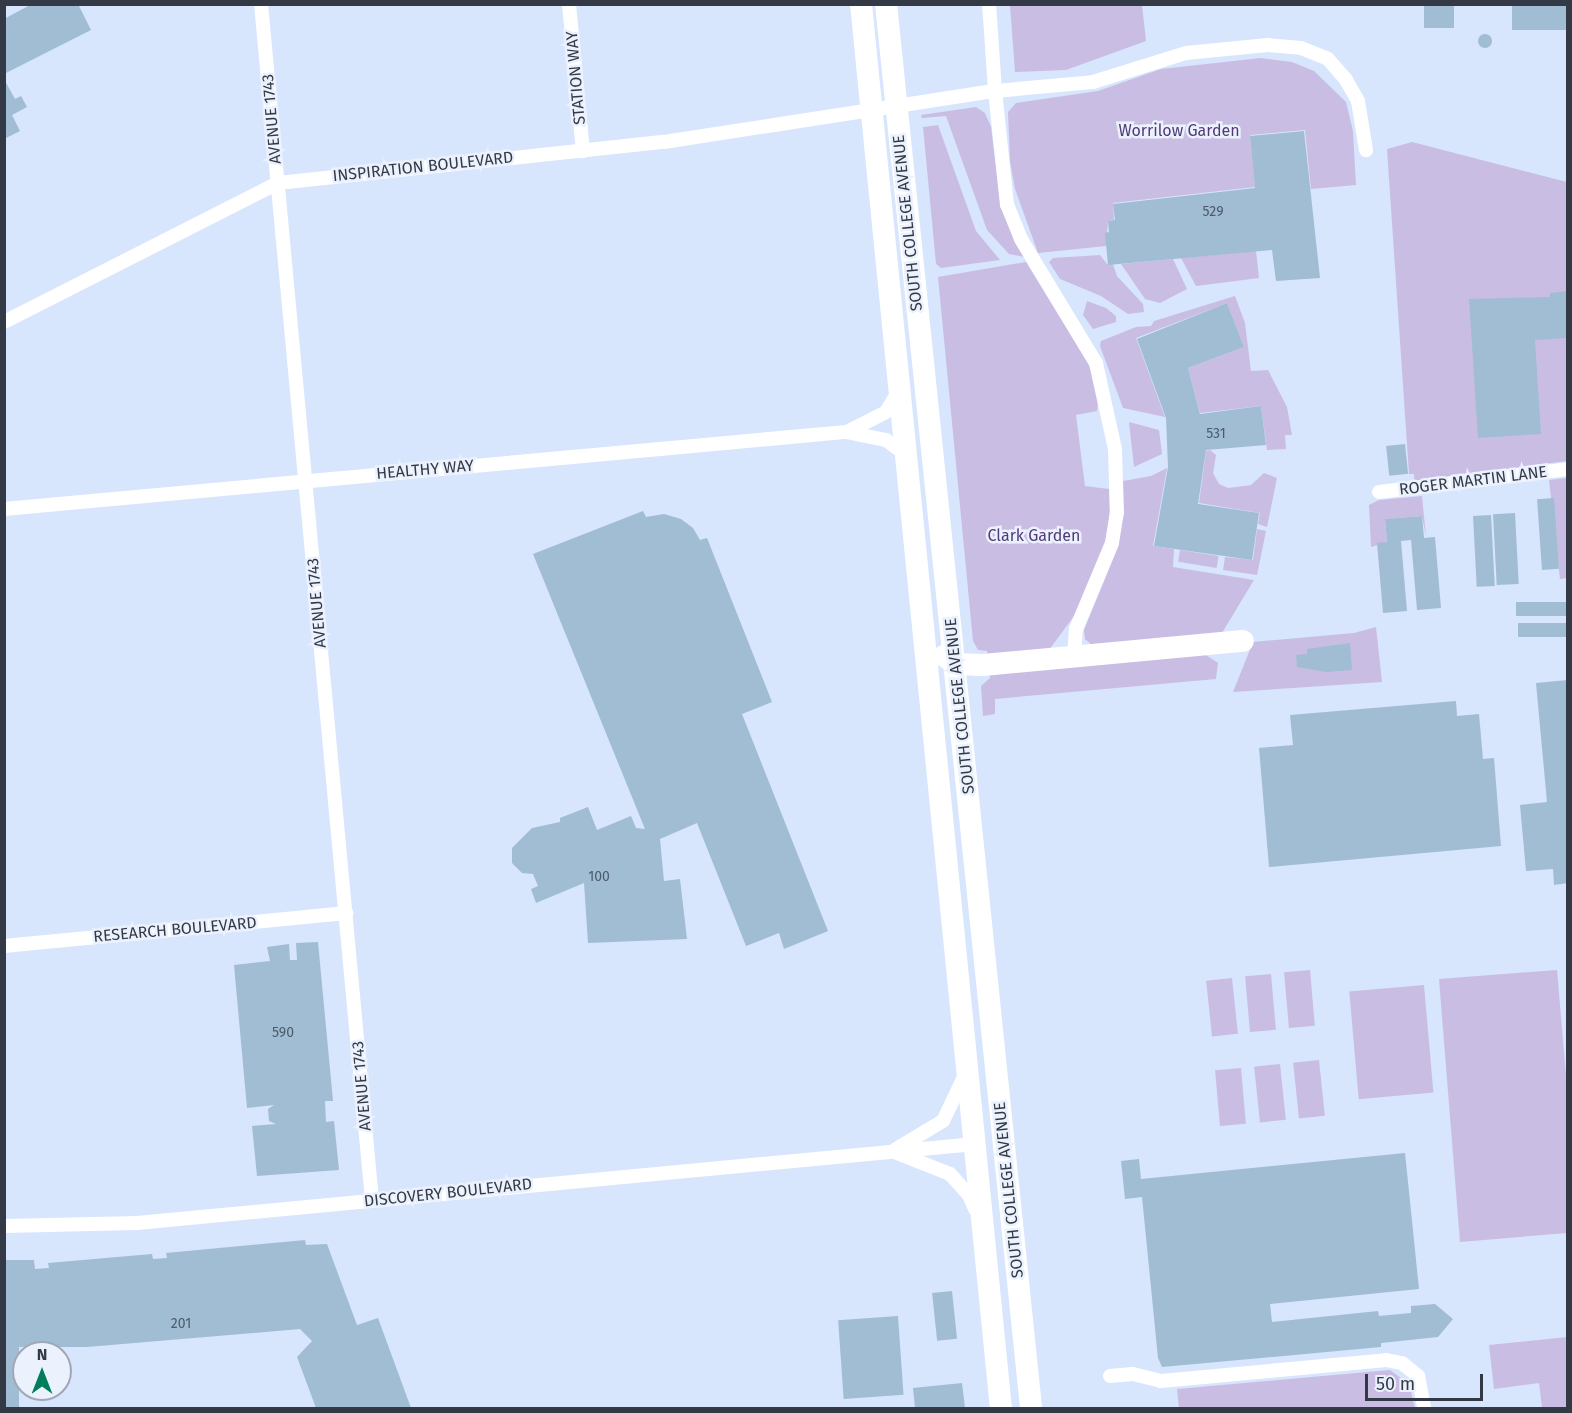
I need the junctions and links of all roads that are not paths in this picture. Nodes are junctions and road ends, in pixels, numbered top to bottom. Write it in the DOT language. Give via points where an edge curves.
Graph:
graph roads {
  1 [pos="261,4"];
  2 [pos="569,4"];
  3 [pos="861,4"];
  4 [pos="886,4"];
  5 [pos="989,4"];
  6 [pos="995,91"];
  7 [pos="896,104"];
  8 [pos="872,108"];
  9 [pos="1366,150"];
  10 [pos="584,151"];
  11 [pos="278,183"];
  12 [pos="4,321"];
  13 [pos="900,384"];
  14 [pos="846,432"];
  15 [pos="907,455"];
  16 [pos="1568,469"];
  17 [pos="306,482"];
  18 [pos="1379,492"];
  19 [pos="4,509"];
  20 [pos="1243,641"];
  21 [pos="925,643"];
  22 [pos="1074,657"];
  23 [pos="956,664"];
  24 [pos="346,913"];
  25 [pos="4,946"];
  26 [pos="968,1066"];
  27 [pos="975,1144"];
  28 [pos="892,1151"];
  29 [pos="372,1200"];
  30 [pos="4,1226"];
  31 [pos="984,1229"];
  32 [pos="1110,1376"];
  33 [pos="1001,1408"];
  34 [pos="1031,1408"];
  35 [pos="1424,1408"];
  1 -- 11 [label="street, AVENUE 1743"];
  2 -- 10 [label="street, STATION WAY"];
  3 -- 8 [label="main road, SOUTH COLLEGE AVENUE"];
  4 -- 7 [label="main road, SOUTH COLLEGE AVENUE"];
  5 -- 6 [label="street"];
  6 -- 7 [label="street, INSPIRATION BOULEVARD"];
  6 -- 9 [label="street, INSPIRATION BOULEVARD" via="1093,82 1186,53 1268,45 1301,48 1328,59 1346,80 1358,101"];
  6 -- 22 [label="street" via="1007,205 1020,239 1096,363 1115,449 1117,513 1112,543 1076,629"];
  7 -- 8 [label="street, INSPIRATION BOULEVARD"];
  7 -- 23 [label="main road, SOUTH COLLEGE AVENUE"];
  8 -- 10 [label="street, INSPIRATION BOULEVARD"];
  8 -- 13 [label="main road, SOUTH COLLEGE AVENUE"];
  10 -- 11 [label="street, INSPIRATION BOULEVARD"];
  11 -- 12 [label="street, INSPIRATION BOULEVARD"];
  11 -- 17 [label="street, AVENUE 1743"];
  13 -- 14 [label="street, HEALTHY WAY" via="887,411"];
  13 -- 15 [label="main road, SOUTH COLLEGE AVENUE"];
  14 -- 15 [label="street, HEALTHY WAY" via="886,440"];
  14 -- 17 [label="street, HEALTHY WAY"];
  15 -- 21 [label="main road, SOUTH COLLEGE AVENUE"];
  16 -- 18 [label="street, ROGER MARTIN LANE"];
  17 -- 19 [label="street, HEALTHY WAY"];
  17 -- 24 [label="street, AVENUE 1743"];
  20 -- 22 [label="main road"];
  21 -- 23 [label="main road"];
  21 -- 26 [label="main road, SOUTH COLLEGE AVENUE"];
  22 -- 23 [label="main road"];
  23 -- 34 [label="main road, SOUTH COLLEGE AVENUE"];
  24 -- 25 [label="street, RESEARCH BOULEVARD"];
  24 -- 29 [label="street, AVENUE 1743"];
  26 -- 27 [label="main road, SOUTH COLLEGE AVENUE"];
  26 -- 28 [label="street, DISCOVERY BOULEVARD" via="943,1121"];
  27 -- 28 [label="street, DISCOVERY BOULEVARD"];
  27 -- 31 [label="main road, SOUTH COLLEGE AVENUE"];
  28 -- 29 [label="street, DISCOVERY BOULEVARD"];
  28 -- 31 [label="street, DISCOVERY BOULEVARD" via="950,1174 969,1195"];
  29 -- 30 [label="street, DISCOVERY BOULEVARD" via="137,1223"];
  31 -- 33 [label="main road, SOUTH COLLEGE AVENUE"];
  32 -- 35 [label="street" via="1133,1374 1161,1381 1386,1360 1402,1363 1418,1376"];
}
